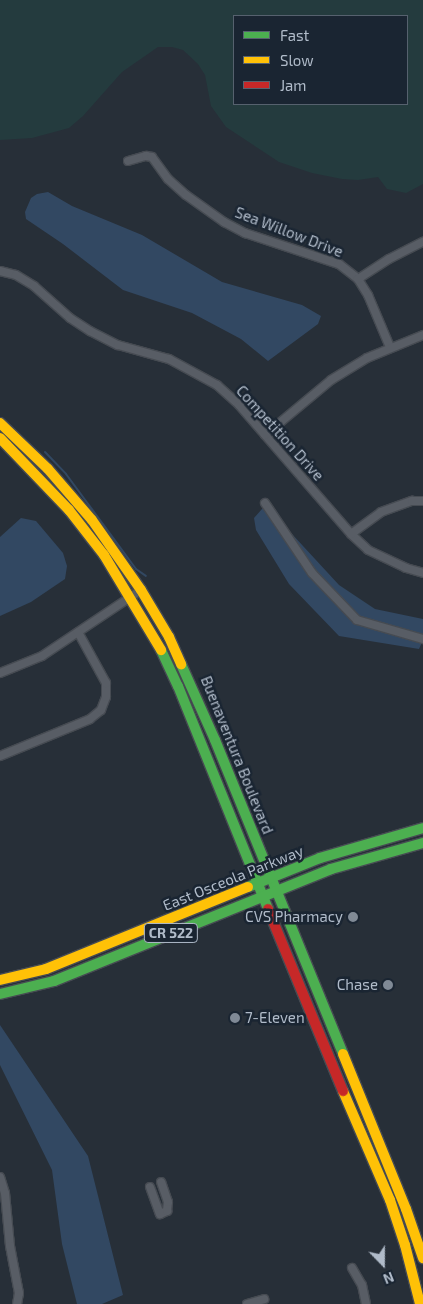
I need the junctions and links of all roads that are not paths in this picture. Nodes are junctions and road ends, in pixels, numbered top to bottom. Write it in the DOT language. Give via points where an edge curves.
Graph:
graph roads {
  1 [pos="128,161"];
  2 [pos="423,242"];
  3 [pos="0,271"];
  4 [pos="358,279"];
  5 [pos="423,335"];
  6 [pos="390,347"];
  7 [pos="0,422"];
  8 [pos="265,435"];
  9 [pos="0,438"];
  10 [pos="423,501"];
  11 [pos="265,502"];
  12 [pos="351,534"];
  13 [pos="423,573"];
  14 [pos="141,590"];
  15 [pos="131,596"];
  16 [pos="78,632"];
  17 [pos="423,639"];
  18 [pos="0,673"];
  19 [pos="216,740"];
  20 [pos="201,744"];
  21 [pos="0,756"];
  22 [pos="423,828"];
  23 [pos="423,843"];
  24 [pos="271,877"];
  25 [pos="257,884"];
  26 [pos="276,890"];
  27 [pos="262,896"];
  28 [pos="79,957"];
  29 [pos="80,970"];
  30 [pos="12,978"];
  31 [pos="0,980"];
  32 [pos="0,984"];
  33 [pos="0,994"];
  34 [pos="362,1102"];
  35 [pos="350,1106"];
  36 [pos="0,1177"];
  37 [pos="161,1182"];
  38 [pos="150,1187"];
  39 [pos="10,1246"];
  40 [pos="0,1248"];
  41 [pos="423,1258"];
  42 [pos="352,1268"];
  43 [pos="264,1299"];
  44 [pos="17,1304"];
  45 [pos="247,1304"];
  46 [pos="366,1304"];
  47 [pos="420,1304"];
  1 -- 4 [label="street, Sea Willow Drive" via="152,157 168,179 224,222 245,233 339,264"];
  2 -- 4 [label="street"];
  3 -- 8 [label="street, Competition Drive" via="16,275 34,286 90,331 118,345 169,359 218,385"];
  4 -- 6 [label="street, Sea Willow Drive"];
  5 -- 6 [label="street"];
  6 -- 8 [label="street" via="331,380"];
  7 -- 14 [label="main road, Buenaventura Boulevard" via="48,469 92,520"];
  8 -- 12 [label="street, Competition Drive"];
  9 -- 15 [label="main road, Buenaventura Boulevard" via="69,510"];
  10 -- 12 [label="street" via="412,501 381,512"];
  11 -- 17 [label="street" via="312,573 358,620"];
  12 -- 13 [label="street, Competition Drive" via="381,558"];
  14 -- 15 [label="street"];
  14 -- 19 [label="main road, Buenaventura Boulevard" via="169,636"];
  15 -- 16 [label="street"];
  15 -- 20 [label="main road, Buenaventura Boulevard" via="158,643"];
  16 -- 18 [label="street" via="42,656"];
  16 -- 21 [label="street" via="106,683 106,698 101,710 90,719"];
  19 -- 20 [label="street"];
  19 -- 24 [label="main road, Buenaventura Boulevard"];
  20 -- 25 [label="main road, Buenaventura Boulevard"];
  22 -- 24 [label="main road, East Osceola Parkway / CR 522" via="342,850"];
  23 -- 26 [label="main road, East Osceola Parkway / CR 522" via="367,858"];
  24 -- 25 [label="main road, East Osceola Parkway / CR 522"];
  24 -- 26 [label="main road, Buenaventura Boulevard"];
  25 -- 27 [label="main road, Buenaventura Boulevard"];
  25 -- 28 [label="main road, East Osceola Parkway / CR 522"];
  26 -- 27 [label="main road, East Osceola Parkway / CR 522"];
  26 -- 34 [label="main road, Buenaventura Boulevard"];
  27 -- 29 [label="main road, East Osceola Parkway / CR 522"];
  27 -- 35 [label="main road, Buenaventura Boulevard"];
  28 -- 29 [label="street"];
  28 -- 30 [label="main road, East Osceola Parkway / CR 522"];
  29 -- 33 [label="main road, East Osceola Parkway / CR 522" via="32,988"];
  30 -- 31 [label="main road, East Osceola Parkway / CR 522"];
  30 -- 32 [label="main road"];
  34 -- 35 [label="street"];
  34 -- 41 [label="main road, Buenaventura Boulevard"];
  35 -- 47 [label="main road, Buenaventura Boulevard" via="390,1200"];
  36 -- 39 [label="street" via="5,1193"];
  37 -- 38 [label="street" via="168,1202 167,1211 160,1214"];
  39 -- 40 [label="street"];
  39 -- 44 [label="street" via="19,1293"];
  42 -- 46 [label="street" via="362,1285"];
  43 -- 45 [label="street"];
}
